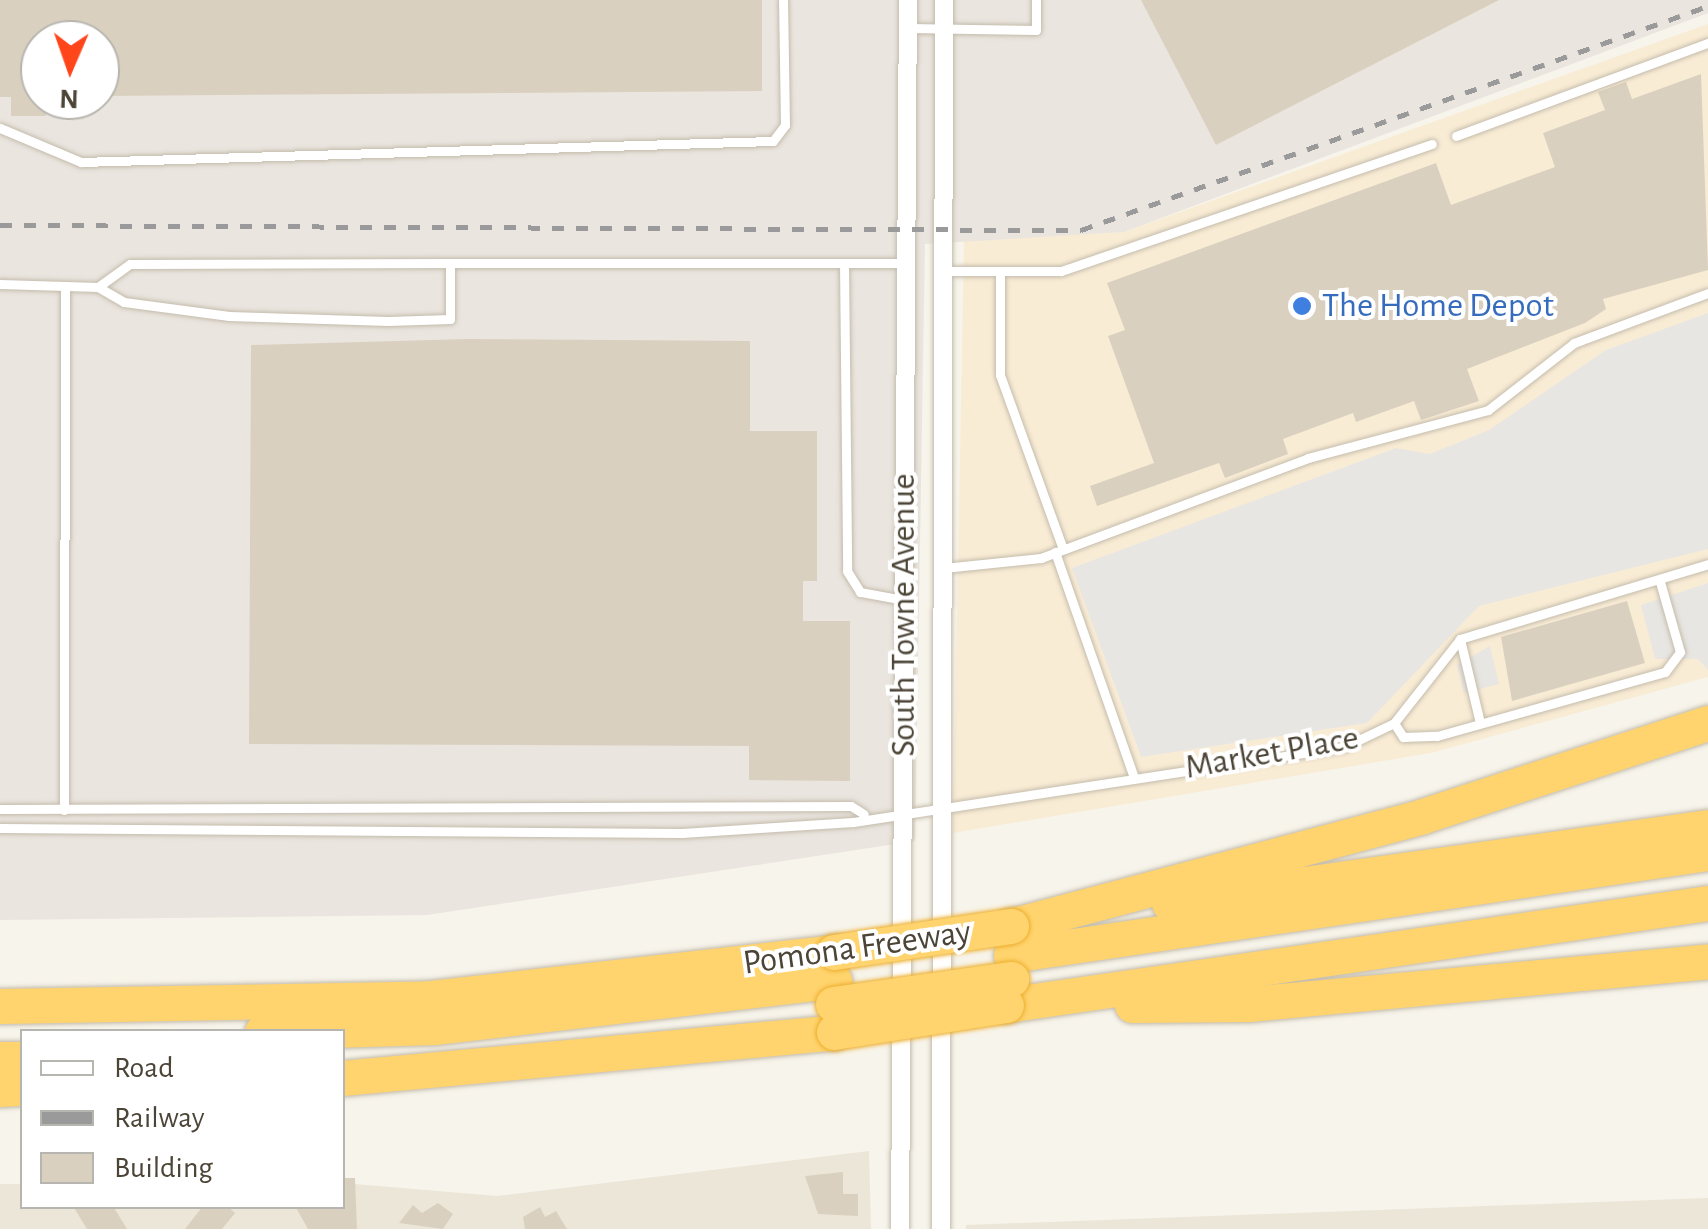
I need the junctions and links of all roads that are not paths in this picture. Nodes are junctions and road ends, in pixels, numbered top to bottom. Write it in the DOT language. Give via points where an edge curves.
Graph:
graph roads {
  1 [pos="783,0"];
  2 [pos="908,0"];
  3 [pos="944,0"];
  4 [pos="1036,0"];
  5 [pos="908,28"];
  6 [pos="944,30"];
  7 [pos="1708,43"];
  8 [pos="0,128"];
  9 [pos="1456,136"];
  10 [pos="1432,144"];
  11 [pos="844,262"];
  12 [pos="450,263"];
  13 [pos="907,263"];
  14 [pos="1000,271"];
  15 [pos="943,272"];
  16 [pos="0,284"];
  17 [pos="65,287"];
  18 [pos="98,287"];
  19 [pos="1708,293"];
  20 [pos="1059,551"];
  21 [pos="1708,564"];
  22 [pos="942,568"];
  23 [pos="1660,582"];
  24 [pos="904,600"];
  25 [pos="1460,639"];
  26 [pos="1394,723"];
  27 [pos="1480,723"];
  28 [pos="1708,723"];
  29 [pos="1132,775"];
  30 [pos="904,808"];
  31 [pos="941,808"];
  32 [pos="0,810"];
  33 [pos="64,810"];
  34 [pos="864,814"];
  35 [pos="1708,827"];
  36 [pos="0,828"];
  37 [pos="1708,854"];
  38 [pos="1708,878"];
  39 [pos="1708,903"];
  40 [pos="1708,960"];
  41 [pos="1010,966"];
  42 [pos="834,992"];
  43 [pos="0,1006"];
  44 [pos="345,1030"];
  45 [pos="345,1054"];
  46 [pos="345,1077"];
  47 [pos="900,1229"];
  48 [pos="941,1229"];
  1 -- 8 [label="lane" via="786,125 773,142 81,162"];
  2 -- 5 [label="street, South Towne Avenue"];
  3 -- 6 [label="street, South Towne Avenue"];
  4 -- 6 [label="lane" via="1036,30"];
  5 -- 6 [label="lane"];
  5 -- 13 [label="street, South Towne Avenue"];
  6 -- 15 [label="street, South Towne Avenue"];
  7 -- 9 [label="lane"];
  10 -- 14 [label="lane" via="1061,271"];
  11 -- 12 [label="lane"];
  11 -- 13 [label="lane"];
  11 -- 24 [label="lane" via="847,571 860,592"];
  12 -- 18 [label="lane" via="130,264"];
  12 -- 18 [label="lane" via="450,319 172,309"];
  13 -- 24 [label="street, South Towne Avenue"];
  14 -- 15 [label="lane"];
  14 -- 20 [label="lane" via="1000,375"];
  15 -- 22 [label="street, South Towne Avenue"];
  16 -- 17 [label="lane"];
  17 -- 18 [label="lane"];
  17 -- 33 [label="lane"];
  19 -- 20 [label="lane" via="1574,342 1488,410 1308,458"];
  20 -- 22 [label="lane"];
  20 -- 29 [label="lane"];
  21 -- 23 [label="lane"];
  22 -- 31 [label="street, South Towne Avenue"];
  23 -- 25 [label="lane"];
  23 -- 27 [label="lane" via="1680,652 1665,672"];
  24 -- 30 [label="street, South Towne Avenue"];
  25 -- 26 [label="lane, Market Place"];
  25 -- 27 [label="lane"];
  26 -- 27 [label="lane" via="1403,737"];
  26 -- 29 [label="lane, Market Place" via="1344,747"];
  28 -- 41 [label="highway" via="1442,810"];
  29 -- 31 [label="lane, Market Place"];
  30 -- 31 [label="lane, Market Place"];
  30 -- 34 [label="lane, Market Place"];
  30 -- 47 [label="street, South Towne Avenue"];
  31 -- 48 [label="street, South Towne Avenue"];
  32 -- 33 [label="lane"];
  33 -- 34 [label="lane" via="850,806"];
  34 -- 36 [label="lane, Market Place" via="682,833"];
  35 -- 41 [label="highway, Pomona Freeway"];
  37 -- 41 [label="highway"];
  38 -- 41 [label="highway"];
  39 -- 41 [label="highway, Pomona Freeway"];
  40 -- 41 [label="highway" via="1248,1004"];
  41 -- 42 [label="highway, Pomona Freeway, bridge"];
  41 -- 42 [label="highway, Pomona Freeway, bridge"];
  42 -- 43 [label="highway, Pomona Freeway"];
  42 -- 44 [label="highway"];
  42 -- 45 [label="highway" via="563,1041"];
  42 -- 46 [label="highway, Pomona Freeway"];
}
